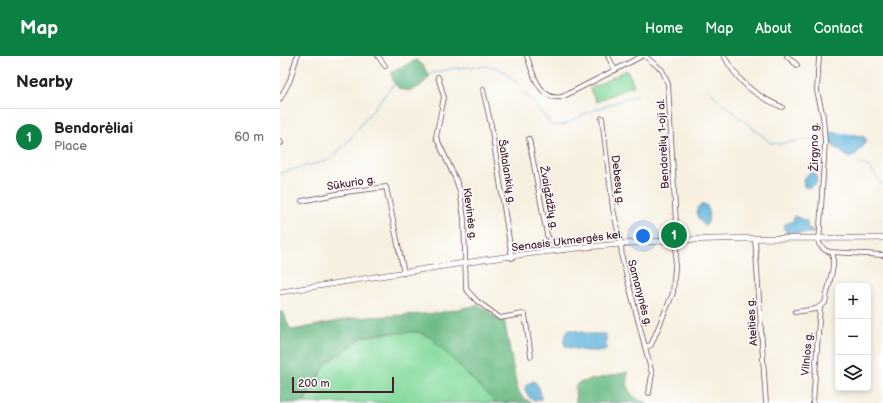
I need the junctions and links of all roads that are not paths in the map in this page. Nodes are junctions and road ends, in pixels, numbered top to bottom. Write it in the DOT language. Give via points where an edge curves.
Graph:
graph roads {
  1 [pos="297,56"];
  2 [pos="378,56"];
  3 [pos="527,56"];
  4 [pos="608,56"];
  5 [pos="642,56"];
  6 [pos="645,56"];
  7 [pos="724,56"];
  8 [pos="787,56"];
  9 [pos="819,56"];
  10 [pos="797,65"];
  11 [pos="385,66"];
  12 [pos="615,70"];
  13 [pos="438,77"];
  14 [pos="483,90"];
  15 [pos="280,99"];
  16 [pos="782,107"];
  17 [pos="602,118"];
  18 [pos="529,138"];
  19 [pos="302,201"];
  20 [pos="820,238"];
  21 [pos="883,238"];
  22 [pos="755,239"];
  23 [pos="677,240"];
  24 [pos="621,244"];
  25 [pos="563,250"];
  26 [pos="833,253"];
  27 [pos="883,255"];
  28 [pos="512,258"];
  29 [pos="466,264"];
  30 [pos="404,273"];
  31 [pos="280,292"];
  32 [pos="820,307"];
  33 [pos="796,312"];
  34 [pos="645,347"];
  35 [pos="531,356"];
  36 [pos="649,393"];
  37 [pos="766,403"];
  38 [pos="813,403"];
  1 -- 15 [label="street" via="290,80"];
  2 -- 11 [label="street"];
  3 -- 12 [label="street" via="534,79 545,92 556,98"];
  4 -- 12 [label="street"];
  5 -- 12 [label="street"];
  6 -- 23 [label="street, Bendorėlių 1-oji al." via="662,70 668,84"];
  7 -- 16 [label="street" via="743,83 763,99"];
  8 -- 10 [label="street"];
  9 -- 20 [label="street, Žirgyno g." via="817,91 823,116 824,142"];
  13 -- 29 [label="street, Klevinės g." via="444,97 436,136 460,190"];
  14 -- 28 [label="street, Šaltalankių g."];
  17 -- 24 [label="street, Debesų g." via="613,209"];
  18 -- 25 [label="street, Žvaigždžių g." via="546,235 550,240 562,243"];
  19 -- 30 [label="street, Sūkurio g." via="386,187"];
  20 -- 21 [label="main road, Senasis Ukmergės kel."];
  20 -- 22 [label="main road, Senasis Ukmergės kel."];
  20 -- 26 [label="street" via="821,247"];
  22 -- 23 [label="main road, Senasis Ukmergės kel."];
  22 -- 37 [label="street, Ateities g."];
  23 -- 24 [label="main road, Senasis Ukmergės kel."];
  23 -- 34 [label="street, Samanynės g." via="673,293 651,345"];
  24 -- 25 [label="main road, Senasis Ukmergės kel."];
  24 -- 34 [label="street, Samanynės g." via="622,258"];
  25 -- 28 [label="main road, Senasis Ukmergės kel."];
  26 -- 27 [label="street"];
  26 -- 32 [label="street, Vilnios g." via="833,267 825,303"];
  28 -- 29 [label="main road, Senasis Ukmergės kel."];
  29 -- 30 [label="main road, Senasis Ukmergės kel."];
  29 -- 35 [label="street, Klevinės g." via="466,289 477,301 500,318 522,314 525,316"];
  30 -- 31 [label="main road, Senasis Ukmergės kel."];
  32 -- 33 [label="street"];
  32 -- 38 [label="street, Vilnios g."];
  34 -- 36 [label="street, Samanynės g." via="652,374"];
}
